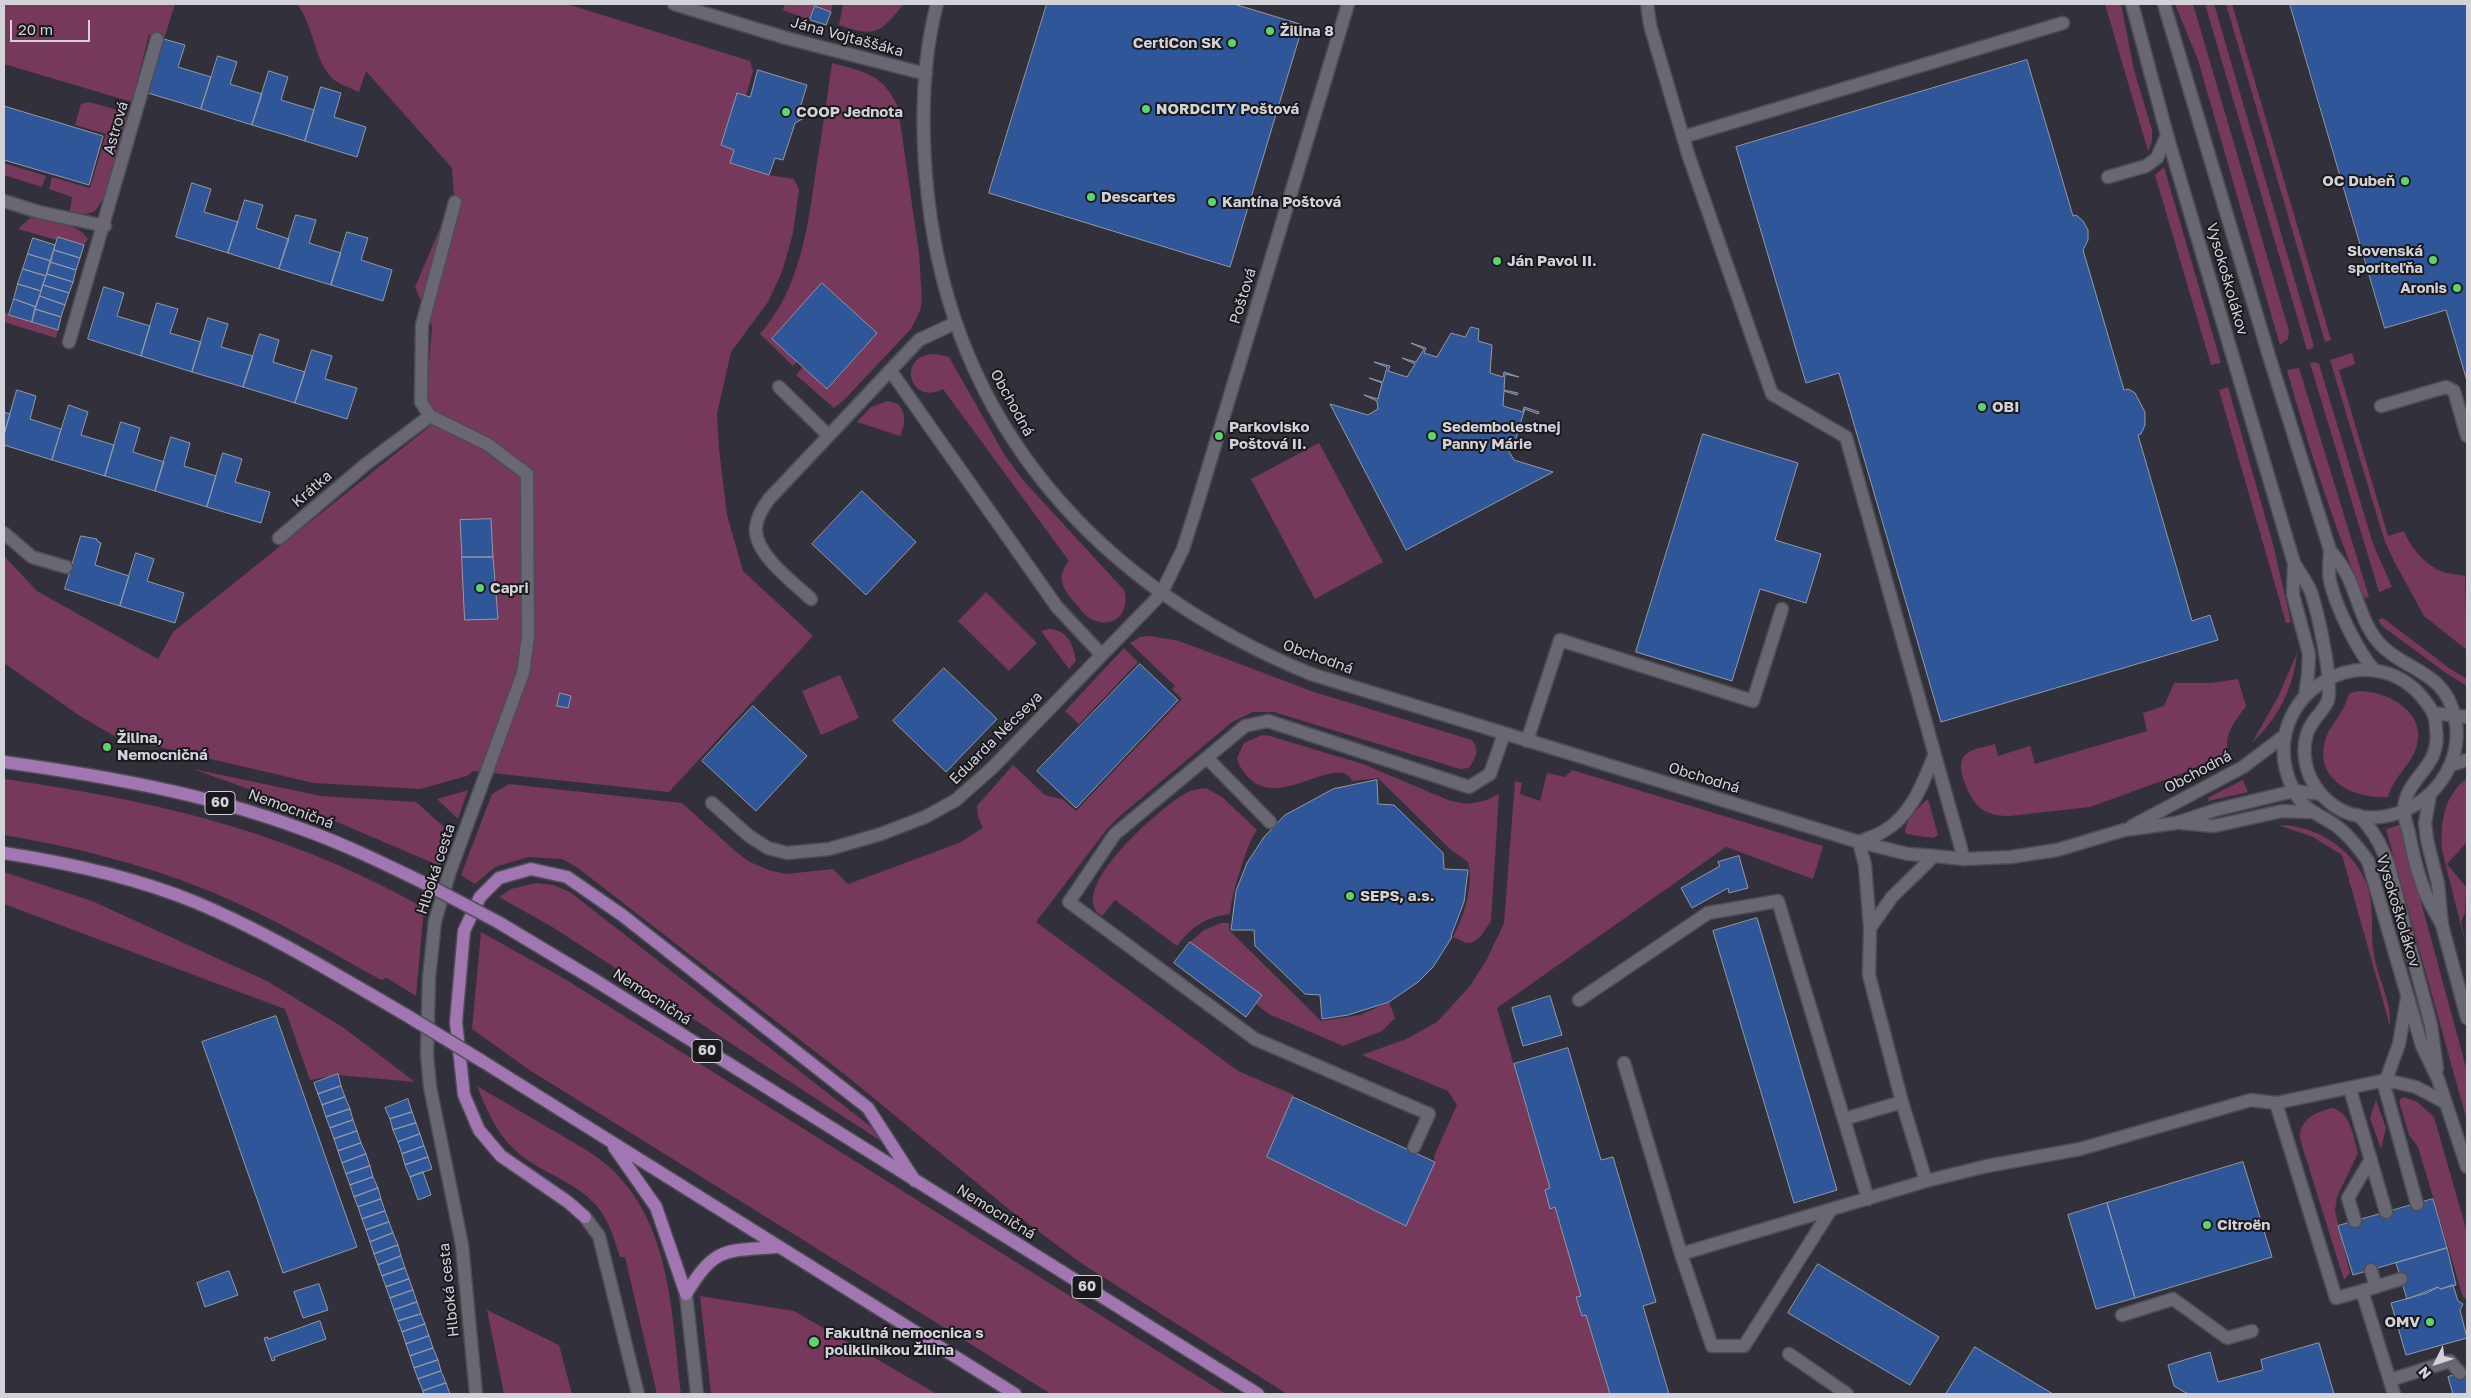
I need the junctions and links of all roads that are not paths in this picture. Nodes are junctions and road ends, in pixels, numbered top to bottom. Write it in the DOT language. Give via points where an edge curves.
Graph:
graph roads {
  1 [pos="674,4"];
  2 [pos="937,4"];
  3 [pos="1348,4"];
  4 [pos="1647,4"];
  5 [pos="2132,4"];
  6 [pos="2164,4"];
  7 [pos="2063,23"];
  8 [pos="157,39"];
  9 [pos="926,74"];
  10 [pos="2168,135"];
  11 [pos="1683,137"];
  12 [pos="2108,178"];
  13 [pos="4,201"];
  14 [pos="455,202"];
  15 [pos="104,226"];
  16 [pos="955,323"];
  17 [pos="69,342"];
  18 [pos="890,370"];
  19 [pos="779,387"];
  20 [pos="2381,406"];
  21 [pos="430,416"];
  22 [pos="828,435"];
  23 [pos="2467,436"];
  24 [pos="4,532"];
  25 [pos="279,538"];
  26 [pos="2330,550"];
  27 [pos="2294,563"];
  28 [pos="66,567"];
  29 [pos="1162,594"];
  30 [pos="811,599"];
  31 [pos="1782,609"];
  32 [pos="1101,654"];
  33 [pos="2374,670"];
  34 [pos="2328,677"];
  35 [pos="2305,696"];
  36 [pos="2433,714"];
  37 [pos="2461,717"];
  38 [pos="1504,734"];
  39 [pos="2284,736"];
  40 [pos="1527,741"];
  41 [pos="1934,756"];
  42 [pos="1207,758"];
  43 [pos="2467,760"];
  44 [pos="4,762"];
  45 [pos="2451,765"];
  46 [pos="2294,791"];
  47 [pos="2321,794"];
  48 [pos="2430,795"];
  49 [pos="712,803"];
  50 [pos="2310,812"];
  51 [pos="2404,812"];
  52 [pos="2358,815"];
  53 [pos="1270,822"];
  54 [pos="2176,823"];
  55 [pos="2124,830"];
  56 [pos="1859,842"];
  57 [pos="4,853"];
  58 [pos="1934,856"];
  59 [pos="1964,859"];
  60 [pos="2442,925"];
  61 [pos="1870,928"];
  62 [pos="2408,998"];
  63 [pos="1579,1000"];
  64 [pos="2467,1018"];
  65 [pos="1624,1063"];
  66 [pos="2438,1079"];
  67 [pos="2384,1080"];
  68 [pos="2350,1089"];
  69 [pos="1902,1102"];
  70 [pos="2276,1103"];
  71 [pos="2446,1103"];
  72 [pos="1844,1119"];
  73 [pos="611,1142"];
  74 [pos="1414,1147"];
  75 [pos="2370,1159"];
  76 [pos="2467,1167"];
  77 [pos="915,1181"];
  78 [pos="1926,1181"];
  79 [pos="1868,1199"];
  80 [pos="2417,1204"];
  81 [pos="1830,1211"];
  82 [pos="2386,1212"];
  83 [pos="585,1217"];
  84 [pos="2355,1222"];
  85 [pos="776,1247"];
  86 [pos="1681,1254"];
  87 [pos="2371,1270"];
  88 [pos="2401,1279"];
  89 [pos="2376,1287"];
  90 [pos="2362,1291"];
  91 [pos="686,1294"];
  92 [pos="2122,1315"];
  93 [pos="2252,1331"];
  94 [pos="1789,1354"];
  95 [pos="2460,1373"];
  96 [pos="2390,1380"];
  97 [pos="1834,1391"];
  98 [pos="476,1394"];
  99 [pos="638,1394"];
  100 [pos="698,1394"];
  101 [pos="1015,1394"];
  102 [pos="1258,1394"];
  103 [pos="1847,1394"];
  104 [pos="2394,1394"];
  1 -- 9 [label="street, Jána Vojtaššáka" via="786,38"];
  2 -- 9 [label="street, Obchodná"];
  3 -- 29 [label="street, Poštová" via="1197,505 1183,549"];
  4 -- 11 [label="street" via="1650,25"];
  5 -- 10 [label="street, Vysokoškolákov"];
  6 -- 26 [label="street, Vysokoškolákov"];
  7 -- 11 [label="street"];
  8 -- 15 [label="street, Astrová"];
  9 -- 16 [label="street, Obchodná" via="924,163 931,228 940,274"];
  10 -- 12 [label="street" via="2157,158 2146,166"];
  10 -- 27 [label="street, Vysokoškolákov"];
  11 -- 41 [label="street" via="1772,394 1846,437"];
  13 -- 15 [label="street"];
  14 -- 21 [label="street" via="422,325 422,402"];
  15 -- 17 [label="street, Astrová"];
  16 -- 18 [label="street" via="919,340"];
  16 -- 29 [label="street, Obchodná" via="988,399 1044,484 1104,548"];
  18 -- 22 [label="street"];
  18 -- 32 [label="street" via="1057,607"];
  19 -- 22 [label="street"];
  20 -- 23 [label="street" via="2446,387 2454,391"];
  21 -- 25 [label="street, Krátka" via="366,464"];
  21 -- 98 [label="street, Hlboká cesta" via="488,444 527,474 528,637 523,673 434,921 429,978 427,1055 430,1087 462,1245"];
  22 -- 30 [label="street" via="769,499 756,528 764,554"];
  24 -- 28 [label="street" via="32,556"];
  26 -- 33 [label="street, Vysokoškolákov" via="2330,580 2362,656"];
  26 -- 37 [label="street, Vysokoškolákov" via="2347,575 2362,618 2381,646 2436,683"];
  27 -- 34 [label="street, Vysokoškolákov" via="2310,591"];
  27 -- 35 [label="street, Vysokoškolákov" via="2293,595 2308,654"];
  29 -- 32 [label="street, Eduarda Nécseya"];
  29 -- 38 [label="street, Obchodná" via="1231,638 1293,667"];
  31 -- 40 [label="street" via="1753,701 1560,640"];
  32 -- 49 [label="street, Eduarda Nécseya" via="992,768 956,800 926,817 829,849 787,853 768,848 748,836"];
  33 -- 34 [label="street, Vysokoškolákov" via="2358,669"];
  33 -- 36 [label="street, Vysokoškolákov" via="2406,683 2424,698"];
  34 -- 35 [label="street, Vysokoškolákov"];
  34 -- 47 [label="street, Vysokoškolákov" via="2328,700 2312,722 2304,750 2309,776"];
  35 -- 39 [label="street, Vysokoškolákov" via="2290,717"];
  36 -- 37 [label="street"];
  36 -- 51 [label="street, Vysokoškolákov" via="2438,739 2436,750 2427,769 2406,796"];
  37 -- 45 [label="street, Vysokoškolákov"];
  38 -- 40 [label="street, Obchodná"];
  38 -- 42 [label="street" via="1490,774 1469,787 1268,721 1245,726"];
  39 -- 46 [label="street, Vysokoškolákov" via="2283,756"];
  39 -- 55 [label="street, Obchodná" via="2243,766"];
  40 -- 56 [label="street, Obchodná"];
  41 -- 56 [label="street" via="1919,792 1904,813 1886,831"];
  41 -- 59 [label="street"];
  42 -- 53 [label="street"];
  42 -- 74 [label="street" via="1115,834 1069,902 1255,1040 1429,1114"];
  43 -- 45 [label="street"];
  44 -- 77 [label="main road, Nemocničná / 60, bridge" via="90,774 238,808 363,854 498,922"];
  45 -- 48 [label="street, Vysokoškolákov"];
  46 -- 47 [label="street, Obchodná"];
  46 -- 50 [label="street, Vysokoškolákov"];
  46 -- 54 [label="street, Obchodná"];
  47 -- 52 [label="street, Vysokoškolákov" via="2338,807"];
  48 -- 51 [label="street, Vysokoškolákov"];
  48 -- 60 [label="street, Vysokoškolákov" via="2425,824 2438,884"];
  50 -- 54 [label="street, Obchodná" via="2282,811 2214,826"];
  50 -- 62 [label="street, Vysokoškolákov" via="2335,825 2355,843 2368,861"];
  51 -- 52 [label="street, Vysokoškolákov" via="2387,816"];
  51 -- 60 [label="street, Vysokoškolákov" via="2422,885"];
  52 -- 66 [label="street, Vysokoškolákov" via="2369,825 2388,863 2431,1025"];
  54 -- 55 [label="street, Obchodná"];
  55 -- 59 [label="street, Obchodná" via="2057,850"];
  56 -- 58 [label="street, Obchodná" via="1908,854"];
  56 -- 61 [label="street" via="1865,865"];
  57 -- 73 [label="main road, bridge" via="87,868 194,902 268,936 406,1014"];
  58 -- 59 [label="street, Obchodná"];
  58 -- 61 [label="street" via="1892,897"];
  60 -- 64 [label="street, Vysokoškolákov"];
  61 -- 69 [label="street" via="1868,975"];
  62 -- 66 [label="street, Vysokoškolákov" via="2422,1046"];
  62 -- 67 [label="street" via="2399,1044"];
  63 -- 72 [label="street" via="1708,913 1778,901"];
  65 -- 86 [label="street"];
  66 -- 71 [label="street, Vysokoškolákov"];
  67 -- 68 [label="street"];
  67 -- 71 [label="street" via="2416,1088"];
  67 -- 80 [label="street"];
  68 -- 70 [label="street"];
  68 -- 75 [label="street"];
  69 -- 72 [label="street"];
  69 -- 78 [label="street"];
  70 -- 78 [label="street" via="2250,1100 2080,1149"];
  70 -- 90 [label="street" via="2336,1298"];
  71 -- 76 [label="street, Vysokoškolákov"];
  72 -- 79 [label="street"];
  73 -- 85 [label="main road"];
  73 -- 91 [label="main road" via="656,1207"];
  75 -- 82 [label="street"];
  75 -- 84 [label="street" via="2348,1198"];
  77 -- 83 [label="main road" via="868,1108 622,915 567,877 531,869 499,878 480,898 464,931 456,1022 464,1095 479,1130 501,1156"];
  77 -- 102 [label="main road, Nemocničná / 60"];
  78 -- 79 [label="street"];
  79 -- 81 [label="street"];
  81 -- 86 [label="street"];
  81 -- 86 [label="street" via="1744,1346 1712,1346"];
  83 -- 99 [label="street" via="599,1236"];
  85 -- 91 [label="main road" via="736,1250 716,1256 700,1272"];
  85 -- 101 [label="main road"];
  87 -- 89 [label="street"];
  88 -- 89 [label="street"];
  89 -- 90 [label="street"];
  90 -- 96 [label="street"];
  91 -- 100 [label="street"];
  92 -- 93 [label="street" via="2173,1299 2227,1338"];
  94 -- 97 [label="street"];
  95 -- 96 [label="street" via="2450,1361"];
  96 -- 104 [label="street"];
  97 -- 103 [label="street"];
}
